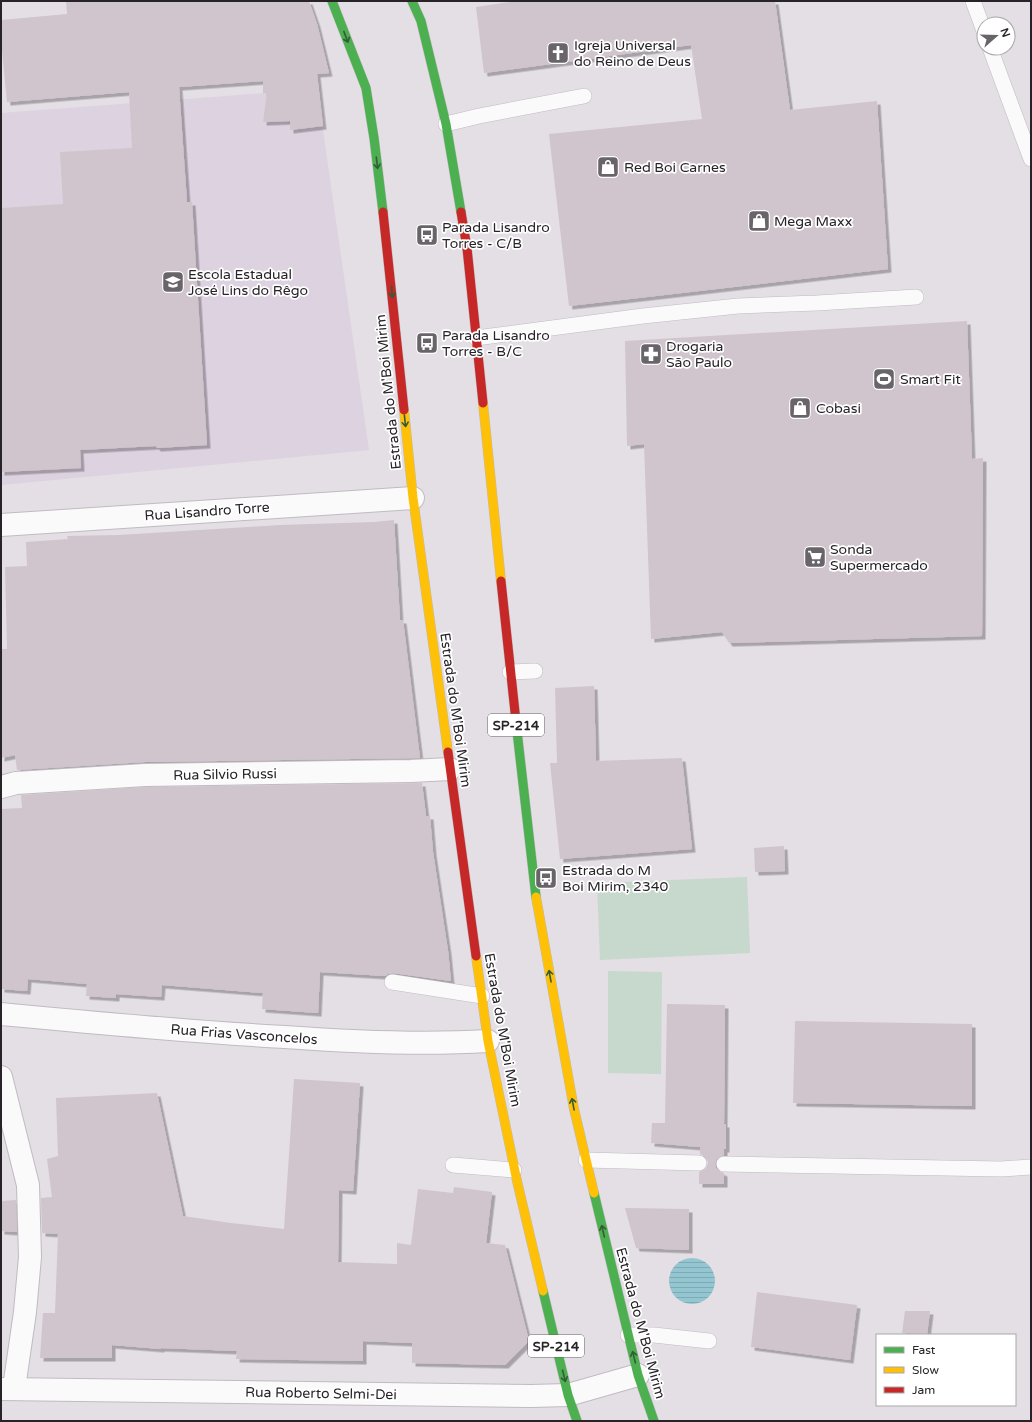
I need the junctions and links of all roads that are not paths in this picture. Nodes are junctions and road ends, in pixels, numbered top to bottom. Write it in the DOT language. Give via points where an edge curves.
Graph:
graph roads {
  1 [pos="332,1"];
  2 [pos="412,1"];
  3 [pos="973,1"];
  4 [pos="422,11"];
  5 [pos="978,16"];
  6 [pos="993,56"];
  7 [pos="584,96"];
  8 [pos="446,124"];
  9 [pos="1031,159"];
  10 [pos="916,297"];
  11 [pos="476,338"];
  12 [pos="413,498"];
  13 [pos="1,525"];
  14 [pos="510,672"];
  15 [pos="535,672"];
  16 [pos="450,770"];
  17 [pos="1,787"];
  18 [pos="392,982"];
  19 [pos="482,996"];
  20 [pos="1,1014"];
  21 [pos="488,1041"];
  22 [pos="1,1077"];
  23 [pos="586,1160"];
  24 [pos="700,1163"];
  25 [pos="724,1164"];
  26 [pos="453,1165"];
  27 [pos="1031,1167"];
  28 [pos="514,1170"];
  29 [pos="628,1335"];
  30 [pos="709,1341"];
  31 [pos="638,1375"];
  32 [pos="7,1388"];
  33 [pos="568,1395"];
  34 [pos="577,1421"];
  35 [pos="654,1421"];
  1 -- 12 [label="main road, Estrada do M'Boi Mirim / SP-214, one-way" via="366,88 389,259"];
  2 -- 4 [label="main road, Estrada do M'Boi Mirim / SP-214"];
  3 -- 5 [label="lane"];
  4 -- 8 [label="main road, Estrada do M'Boi Mirim / SP-214"];
  6 -- 9 [label="lane"];
  7 -- 8 [label="lane"];
  8 -- 11 [label="main road, Estrada do M'Boi Mirim / SP-214" via="467,248"];
  10 -- 11 [label="lane" via="738,306"];
  11 -- 14 [label="main road, Estrada do M'Boi Mirim / SP-214"];
  12 -- 13 [label="street, Rua Lisandro Torre"];
  12 -- 16 [label="main road, Estrada do M'Boi Mirim / SP-214"];
  14 -- 15 [label="lane"];
  23 -- 14 [label="main road, Estrada do M'Boi Mirim / SP-214, one-way" via="574,1109 536,901"];
  16 -- 17 [label="street, Rua Silvio Russi" via="145,775 16,783"];
  16 -- 19 [label="main road, Estrada do M'Boi Mirim / SP-214"];
  18 -- 19 [label="lane"];
  19 -- 21 [label="main road, Estrada do M'Boi Mirim / SP-214"];
  20 -- 21 [label="street, Rua Frias Vasconcelos" via="193,1032 347,1041"];
  21 -- 28 [label="main road, Estrada do M'Boi Mirim / SP-214"];
  22 -- 32 [label="street" via="28,1185 30,1257 25,1312"];
  23 -- 24 [label="lane"];
  29 -- 23 [label="main road, Estrada do M'Boi Mirim / SP-214, one-way"];
  25 -- 27 [label="lane" via="1001,1169"];
  26 -- 28 [label="lane"];
  28 -- 33 [label="main road, Estrada do M'Boi Mirim / SP-214, one-way"];
  29 -- 30 [label="lane"];
  31 -- 29 [label="main road, Estrada do M'Boi Mirim / SP-214, one-way"];
  31 -- 33 [label="street, Rua Roberto Selmi-Dei"];
  31 -- 35 [label="main road, Estrada do M'Boi Mirim / SP-214"];
  32 -- 33 [label="street, Rua Roberto Selmi-Dei"];
  33 -- 34 [label="main road, Estrada do M'Boi Mirim / SP-214"];
}
